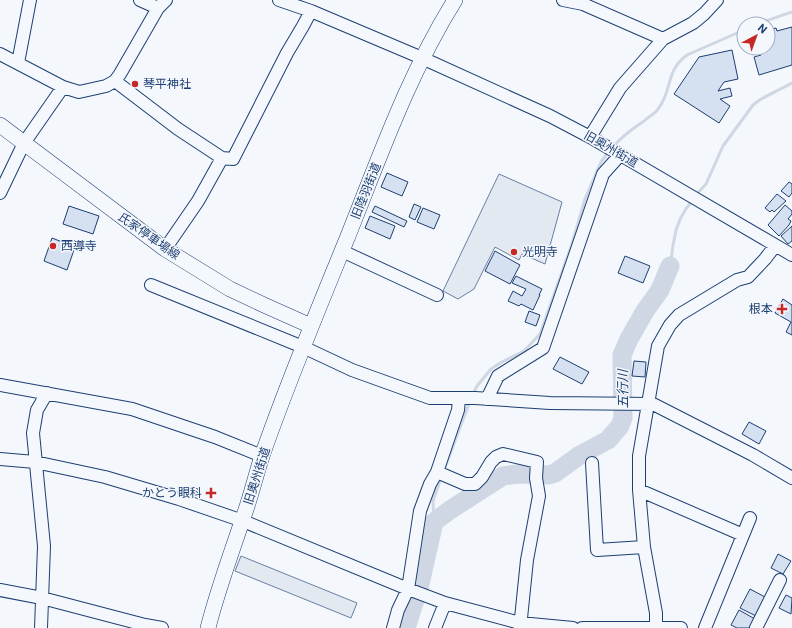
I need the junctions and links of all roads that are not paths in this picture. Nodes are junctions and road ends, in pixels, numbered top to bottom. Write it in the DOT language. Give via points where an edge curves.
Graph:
graph roads {
  1 [pos="30,0"];
  2 [pos="140,0"];
  3 [pos="279,0"];
  4 [pos="455,0"];
  5 [pos="563,0"];
  6 [pos="717,0"];
  7 [pos="162,4"];
  8 [pos="311,11"];
  9 [pos="663,39"];
  10 [pos="0,54"];
  11 [pos="422,58"];
  12 [pos="18,64"];
  13 [pos="115,81"];
  14 [pos="63,87"];
  15 [pos="0,125"];
  16 [pos="590,137"];
  17 [pos="24,142"];
  18 [pos="620,155"];
  19 [pos="222,158"];
  20 [pos="0,193"];
  21 [pos="775,246"];
  22 [pos="165,249"];
  23 [pos="342,251"];
  24 [pos="792,256"];
  25 [pos="151,285"];
  26 [pos="438,295"];
  27 [pos="311,326"];
  28 [pos="303,347"];
  29 [pos="0,385"];
  30 [pos="47,393"];
  31 [pos="472,399"];
  32 [pos="648,404"];
  33 [pos="262,456"];
  34 [pos="0,459"];
  35 [pos="35,462"];
  36 [pos="592,463"];
  37 [pos="442,474"];
  38 [pos="792,478"];
  39 [pos="639,490"];
  40 [pos="750,518"];
  41 [pos="243,521"];
  42 [pos="743,535"];
  43 [pos="644,547"];
  44 [pos="780,580"];
  45 [pos="0,590"];
  46 [pos="410,590"];
  47 [pos="42,598"];
  48 [pos="445,603"];
  49 [pos="520,625"];
  50 [pos="41,628"];
  51 [pos="162,628"];
  52 [pos="208,628"];
  53 [pos="393,628"];
  54 [pos="435,628"];
  55 [pos="573,628"];
  56 [pos="582,628"];
  57 [pos="657,628"];
  58 [pos="680,628"];
  59 [pos="705,628"];
  60 [pos="756,628"];
  1 -- 12 [label="street"];
  2 -- 7 [label="street"];
  3 -- 8 [label="street, 旧奥州街道"];
  4 -- 11 [label="main road, 旧陸羽街道"];
  5 -- 9 [label="street" via="583,4"];
  6 -- 9 [label="street" via="693,23"];
  7 -- 13 [label="street"];
  8 -- 11 [label="street, 旧奥州街道"];
  8 -- 19 [label="street" via="233,159"];
  9 -- 16 [label="street" via="620,88"];
  10 -- 12 [label="street"];
  11 -- 16 [label="street, 旧奥州街道"];
  11 -- 23 [label="main road, 旧陸羽街道"];
  12 -- 14 [label="street"];
  13 -- 14 [label="street" via="106,86 79,92"];
  13 -- 19 [label="street" via="178,129"];
  14 -- 17 [label="street"];
  15 -- 17 [label="main road, 氏家停車場線"];
  16 -- 18 [label="street, 旧奥州街道"];
  17 -- 20 [label="street"];
  17 -- 22 [label="main road, 氏家停車場線"];
  18 -- 21 [label="street, 旧奥州街道"];
  18 -- 31 [label="street" via="603,174 542,348 498,376"];
  19 -- 22 [label="street" via="198,201"];
  21 -- 24 [label="street, 旧奥州街道"];
  21 -- 32 [label="street" via="748,277 737,280 692,307 679,315 670,325 658,346"];
  22 -- 27 [label="main road, 氏家停車場線" via="230,289"];
  23 -- 26 [label="street"];
  23 -- 27 [label="main road, 旧陸羽街道"];
  25 -- 28 [label="street"];
  27 -- 28 [label="main road, 旧奥州街道"];
  28 -- 31 [label="street" via="352,370 430,398"];
  28 -- 33 [label="main road, 旧奥州街道"];
  29 -- 30 [label="street"];
  30 -- 33 [label="street" via="132,409 216,437"];
  30 -- 35 [label="street" via="37,410 33,433"];
  31 -- 32 [label="street"];
  31 -- 37 [label="street" via="458,410"];
  32 -- 38 [label="street" via="660,407"];
  32 -- 39 [label="street" via="639,456"];
  33 -- 41 [label="main road, 旧奥州街道"];
  34 -- 35 [label="street"];
  35 -- 41 [label="street" via="105,477"];
  35 -- 47 [label="street" via="44,546"];
  36 -- 43 [label="street" via="597,550"];
  37 -- 46 [label="street" via="430,484 420,511"];
  37 -- 49 [label="street" via="465,484 475,484 491,462 503,454 537,462 539,496 527,560"];
  39 -- 42 [label="street"];
  39 -- 43 [label="street"];
  40 -- 42 [label="street"];
  41 -- 46 [label="street"];
  41 -- 52 [label="main road, 旧奥州街道" via="215,600"];
  42 -- 59 [label="street"];
  43 -- 57 [label="street"];
  44 -- 60 [label="street"];
  45 -- 47 [label="street"];
  46 -- 48 [label="street"];
  46 -- 53 [label="street" via="398,610"];
  47 -- 50 [label="street"];
  47 -- 51 [label="street"];
  48 -- 49 [label="street"];
  48 -- 54 [label="street"];
  49 -- 55 [label="street"];
  56 -- 57 [label="street"];
  57 -- 58 [label="street"];
}
